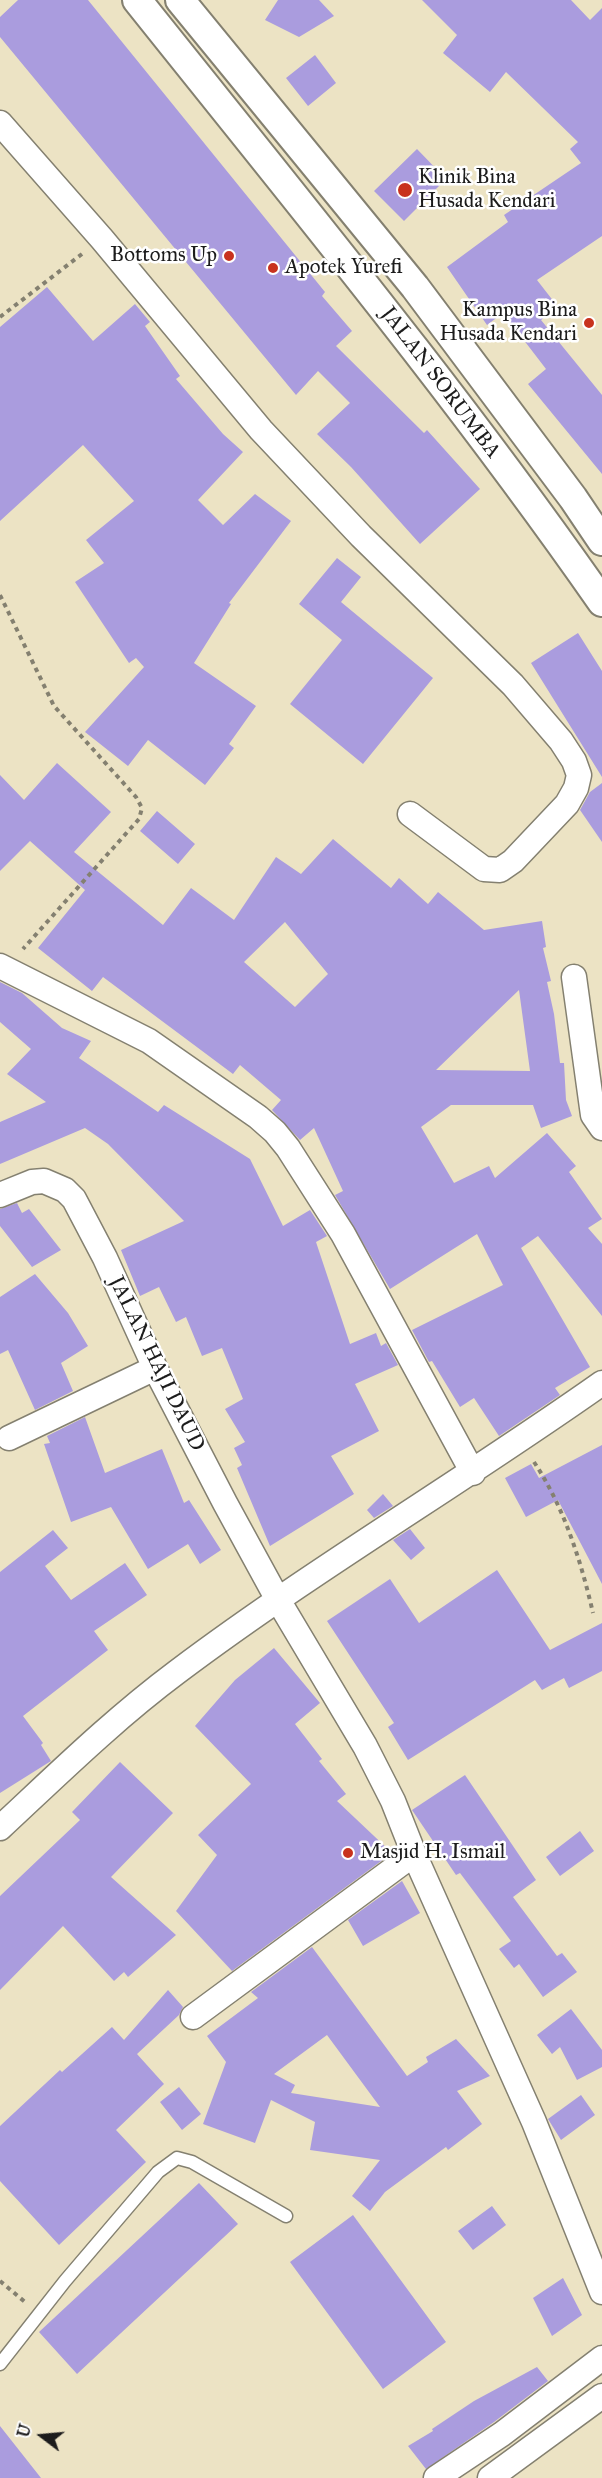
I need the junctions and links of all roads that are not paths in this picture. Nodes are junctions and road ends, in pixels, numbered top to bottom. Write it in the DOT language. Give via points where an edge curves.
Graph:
graph roads {
  1 [pos="137,0"];
  2 [pos="180,0"];
  3 [pos="0,123"];
  4 [pos="602,542"];
  5 [pos="602,602"];
  6 [pos="410,814"];
  7 [pos="2,968"];
  8 [pos="574,977"];
  9 [pos="602,1128"];
  10 [pos="0,1195"];
  11 [pos="155,1368"];
  12 [pos="602,1383"];
  13 [pos="9,1438"];
  14 [pos="473,1473"];
  15 [pos="278,1600"];
  16 [pos="0,1828"];
  17 [pos="414,1854"];
  18 [pos="193,2017"];
  19 [pos="286,2216"];
  20 [pos="602,2292"];
  21 [pos="602,2358"];
  22 [pos="0,2364"];
  23 [pos="602,2396"];
  24 [pos="436,2478"];
  25 [pos="489,2478"];
  1 -- 5 [label="street, JALAN SORUMBA" via="404,334"];
  2 -- 4 [label="street, JALAN SORUMBA" via="415,287"];
  3 -- 6 [label="street" via="261,430 361,536 513,685 561,741 579,775 567,804 500,870 484,869"];
  7 -- 14 [label="street" via="149,1041 275,1132 343,1234"];
  8 -- 9 [label="street" via="594,1115"];
  10 -- 11 [label="street, JALAN HAJI DAUD" via="44,1181 65,1190 74,1199"];
  11 -- 13 [label="street"];
  11 -- 15 [label="street, JALAN HAJI DAUD"];
  12 -- 14 [label="street"];
  14 -- 15 [label="street"];
  15 -- 16 [label="street" via="108,1727"];
  15 -- 17 [label="street, JALAN HAJI DAUD" via="365,1746"];
  17 -- 18 [label="street"];
  17 -- 20 [label="street, JALAN HAJI DAUD" via="534,2122"];
  19 -- 22 [label="lane" via="192,2162 177,2158 158,2172"];
  21 -- 24 [label="street" via="502,2434"];
  23 -- 25 [label="street"];
}
